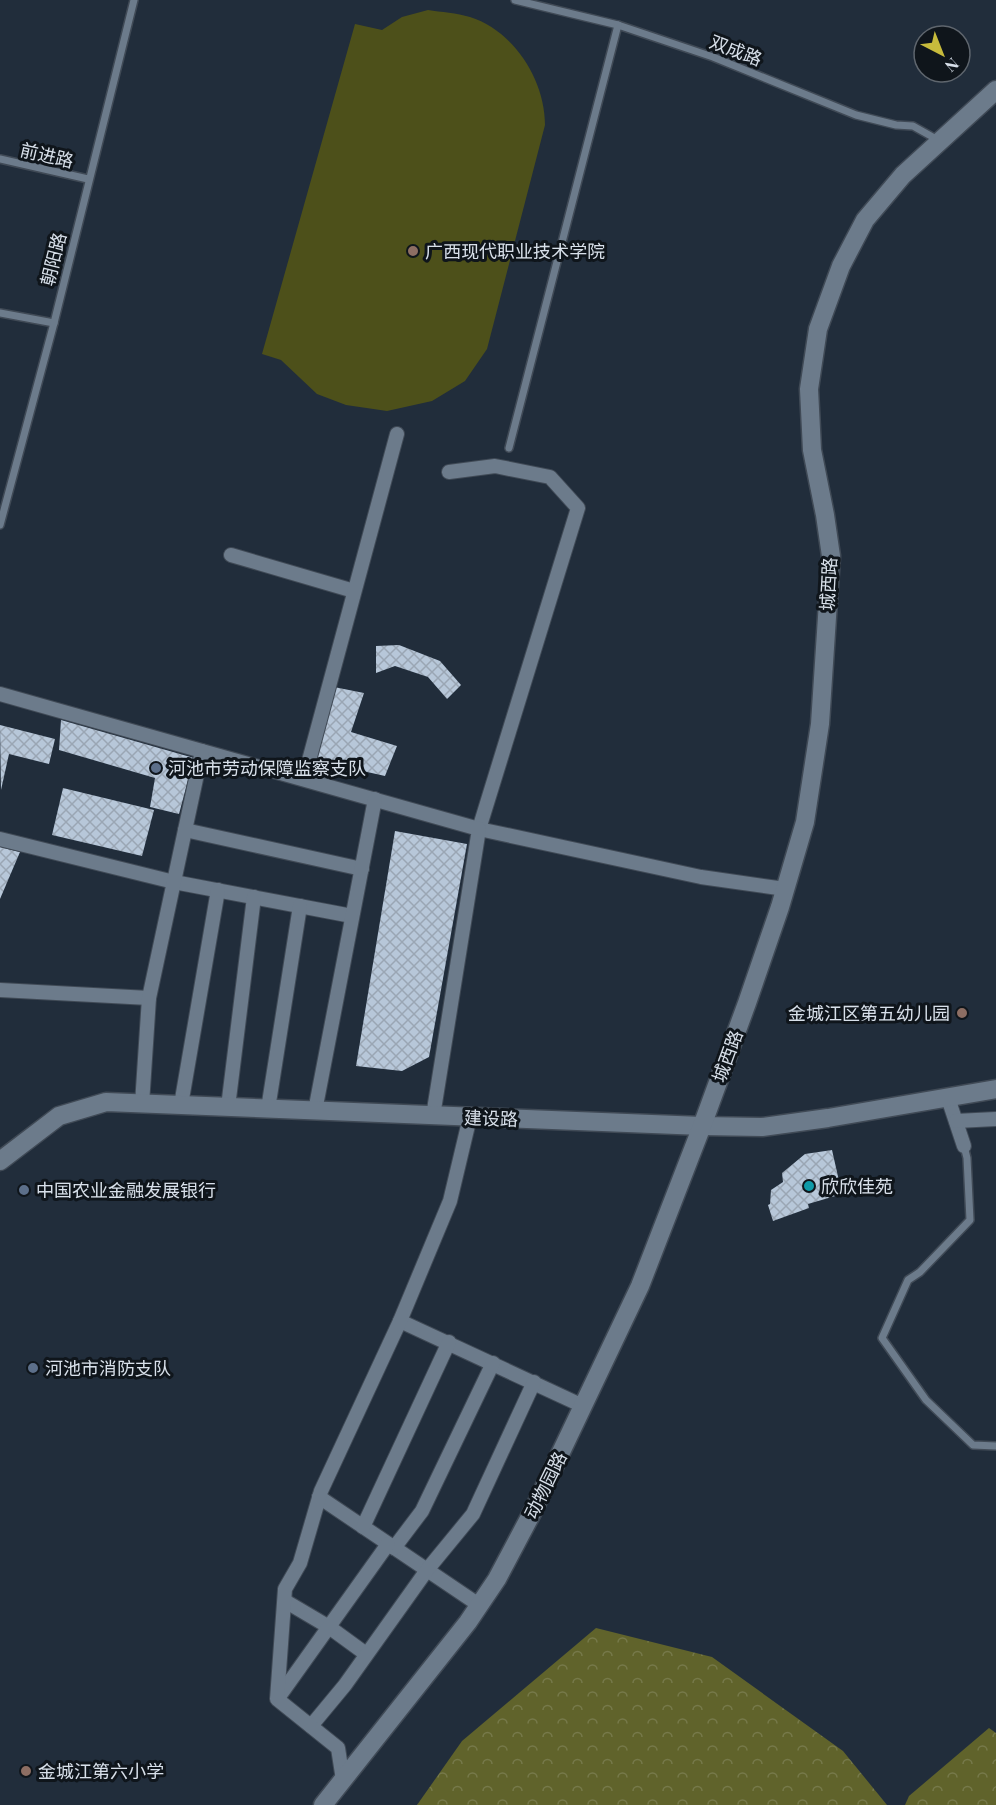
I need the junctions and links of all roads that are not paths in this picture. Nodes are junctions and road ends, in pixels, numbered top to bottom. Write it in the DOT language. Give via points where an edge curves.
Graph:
graph roads {
  1 [pos="134,0"];
  2 [pos="516,0"];
  3 [pos="618,25"];
  4 [pos="996,90"];
  5 [pos="940,141"];
  6 [pos="0,159"];
  7 [pos="88,179"];
  8 [pos="0,313"];
  9 [pos="54,323"];
  10 [pos="397,434"];
  11 [pos="509,448"];
  12 [pos="449,472"];
  13 [pos="0,525"];
  14 [pos="231,555"];
  15 [pos="354,591"];
  16 [pos="0,694"];
  17 [pos="202,751"];
  18 [pos="304,779"];
  19 [pos="375,799"];
  20 [pos="479,829"];
  21 [pos="185,830"];
  22 [pos="0,839"];
  23 [pos="362,869"];
  24 [pos="174,882"];
  25 [pos="785,889"];
  26 [pos="218,891"];
  27 [pos="254,897"];
  28 [pos="300,906"];
  29 [pos="352,916"];
  30 [pos="0,990"];
  31 [pos="149,998"];
  32 [pos="996,1089"];
  33 [pos="948,1098"];
  34 [pos="142,1104"];
  35 [pos="182,1106"];
  36 [pos="228,1107"];
  37 [pos="268,1109"];
  38 [pos="315,1111"];
  39 [pos="433,1116"];
  40 [pos="470,1118"];
  41 [pos="996,1119"];
  42 [pos="956,1121"];
  43 [pos="702,1126"];
  44 [pos="964,1146"];
  45 [pos="0,1161"];
  46 [pos="400,1320"];
  47 [pos="449,1342"];
  48 [pos="493,1363"];
  49 [pos="534,1382"];
  50 [pos="583,1406"];
  51 [pos="996,1446"];
  52 [pos="319,1497"];
  53 [pos="363,1527"];
  54 [pos="391,1546"];
  55 [pos="427,1570"];
  56 [pos="285,1601"];
  57 [pos="479,1605"];
  58 [pos="329,1627"];
  59 [pos="366,1654"];
  60 [pos="277,1699"];
  61 [pos="311,1726"];
  62 [pos="343,1780"];
  63 [pos="323,1805"];
  1 -- 7 [label="lane, 朝阳路"];
  2 -- 3 [label="lane, 双成路"];
  3 -- 5 [label="lane, 双成路" via="713,57 856,115 913,126"];
  3 -- 11 [label="lane"];
  4 -- 5 [label="street, 城西路"];
  5 -- 25 [label="street, 城西路" via="903,175 865,220 841,266 818,329 809,389 812,450 831,555 820,724 805,822"];
  6 -- 7 [label="lane, 前进路"];
  7 -- 9 [label="lane, 朝阳路"];
  8 -- 9 [label="lane"];
  9 -- 13 [label="lane, 朝阳路"];
  10 -- 15 [label="street"];
  12 -- 20 [label="street" via="495,466 550,477 578,508"];
  14 -- 15 [label="street"];
  15 -- 18 [label="street"];
  16 -- 17 [label="street"];
  17 -- 18 [label="street"];
  17 -- 21 [label="street"];
  18 -- 19 [label="street"];
  19 -- 20 [label="street"];
  19 -- 23 [label="street"];
  20 -- 25 [label="street" via="701,877"];
  20 -- 39 [label="street"];
  21 -- 23 [label="street"];
  21 -- 24 [label="street"];
  22 -- 24 [label="street"];
  23 -- 29 [label="street"];
  24 -- 26 [label="street"];
  24 -- 31 [label="street"];
  25 -- 43 [label="street, 城西路"];
  26 -- 27 [label="street"];
  26 -- 35 [label="street"];
  27 -- 28 [label="street"];
  27 -- 36 [label="street"];
  28 -- 29 [label="street"];
  28 -- 37 [label="street"];
  29 -- 38 [label="street"];
  30 -- 31 [label="street"];
  31 -- 34 [label="street"];
  32 -- 33 [label="street, 建设路"];
  33 -- 42 [label="street"];
  33 -- 43 [label="street, 建设路" via="762,1127"];
  34 -- 35 [label="street, 建设路"];
  34 -- 45 [label="street, 建设路" via="106,1102 59,1116"];
  35 -- 36 [label="street, 建设路"];
  36 -- 37 [label="street, 建设路"];
  37 -- 38 [label="street, 建设路"];
  38 -- 39 [label="street, 建设路"];
  39 -- 40 [label="street, 建设路"];
  40 -- 43 [label="street, 建设路"];
  40 -- 46 [label="street" via="450,1201"];
  41 -- 42 [label="street"];
  42 -- 44 [label="street"];
  43 -- 50 [label="street, 动物园路" via="640,1286"];
  44 -- 51 [label="lane" via="970,1220 908,1280 882,1338 926,1400 973,1445"];
  46 -- 47 [label="street"];
  46 -- 52 [label="street"];
  47 -- 48 [label="street"];
  47 -- 53 [label="street"];
  48 -- 49 [label="street"];
  48 -- 54 [label="street" via="422,1511"];
  49 -- 50 [label="street"];
  49 -- 55 [label="street" via="473,1514"];
  50 -- 57 [label="street, 动物园路" via="498,1579"];
  52 -- 53 [label="street"];
  52 -- 56 [label="street" via="300,1563 285,1589"];
  53 -- 54 [label="street"];
  54 -- 55 [label="street"];
  54 -- 58 [label="street"];
  55 -- 57 [label="street"];
  55 -- 59 [label="street"];
  56 -- 58 [label="street"];
  56 -- 60 [label="street"];
  57 -- 62 [label="street, 动物园路"];
  58 -- 59 [label="street"];
  58 -- 60 [label="street"];
  59 -- 61 [label="street"];
  60 -- 61 [label="street"];
  61 -- 62 [label="street" via="338,1748"];
  62 -- 63 [label="street, 动物园路"];
}
